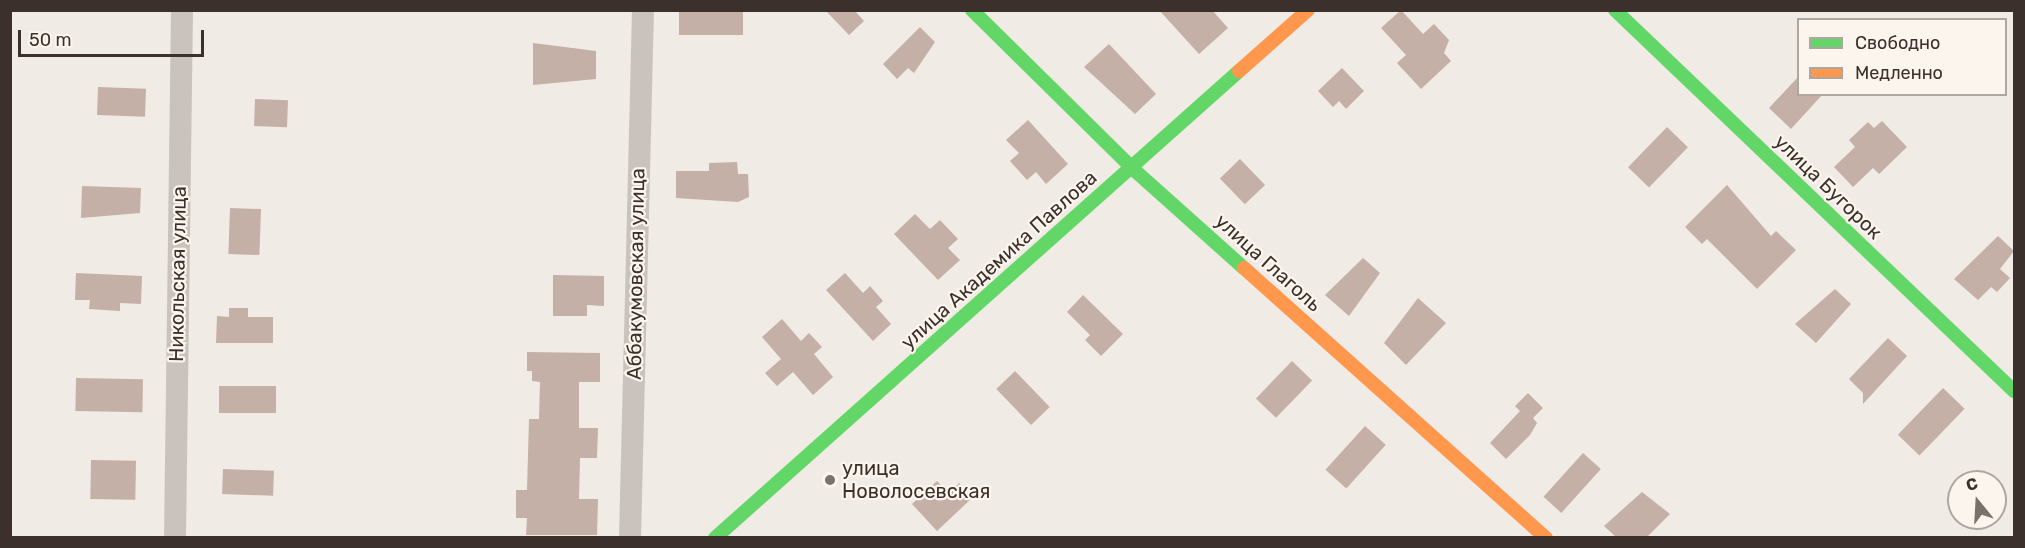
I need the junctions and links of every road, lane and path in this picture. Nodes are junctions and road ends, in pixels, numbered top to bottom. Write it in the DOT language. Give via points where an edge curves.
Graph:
graph roads {
  1 [pos="182,10"];
  2 [pos="643,10"];
  3 [pos="972,10"];
  4 [pos="1308,10"];
  5 [pos="1615,10"];
  6 [pos="1132,168"];
  7 [pos="2014,392"];
  8 [pos="175,537"];
  9 [pos="630,537"];
  10 [pos="715,537"];
  11 [pos="1546,537"];
  1 -- 8 [label="street, Никольская улица"];
  2 -- 9 [label="street, Аббакумовская улица"];
  3 -- 6 [label="street, улица Глаголь"];
  4 -- 6 [label="street, улица Академика Павлова"];
  5 -- 7 [label="street, улица Бугорок"];
  6 -- 10 [label="street, улица Академика Павлова"];
  6 -- 11 [label="street, улица Глаголь"];
}
